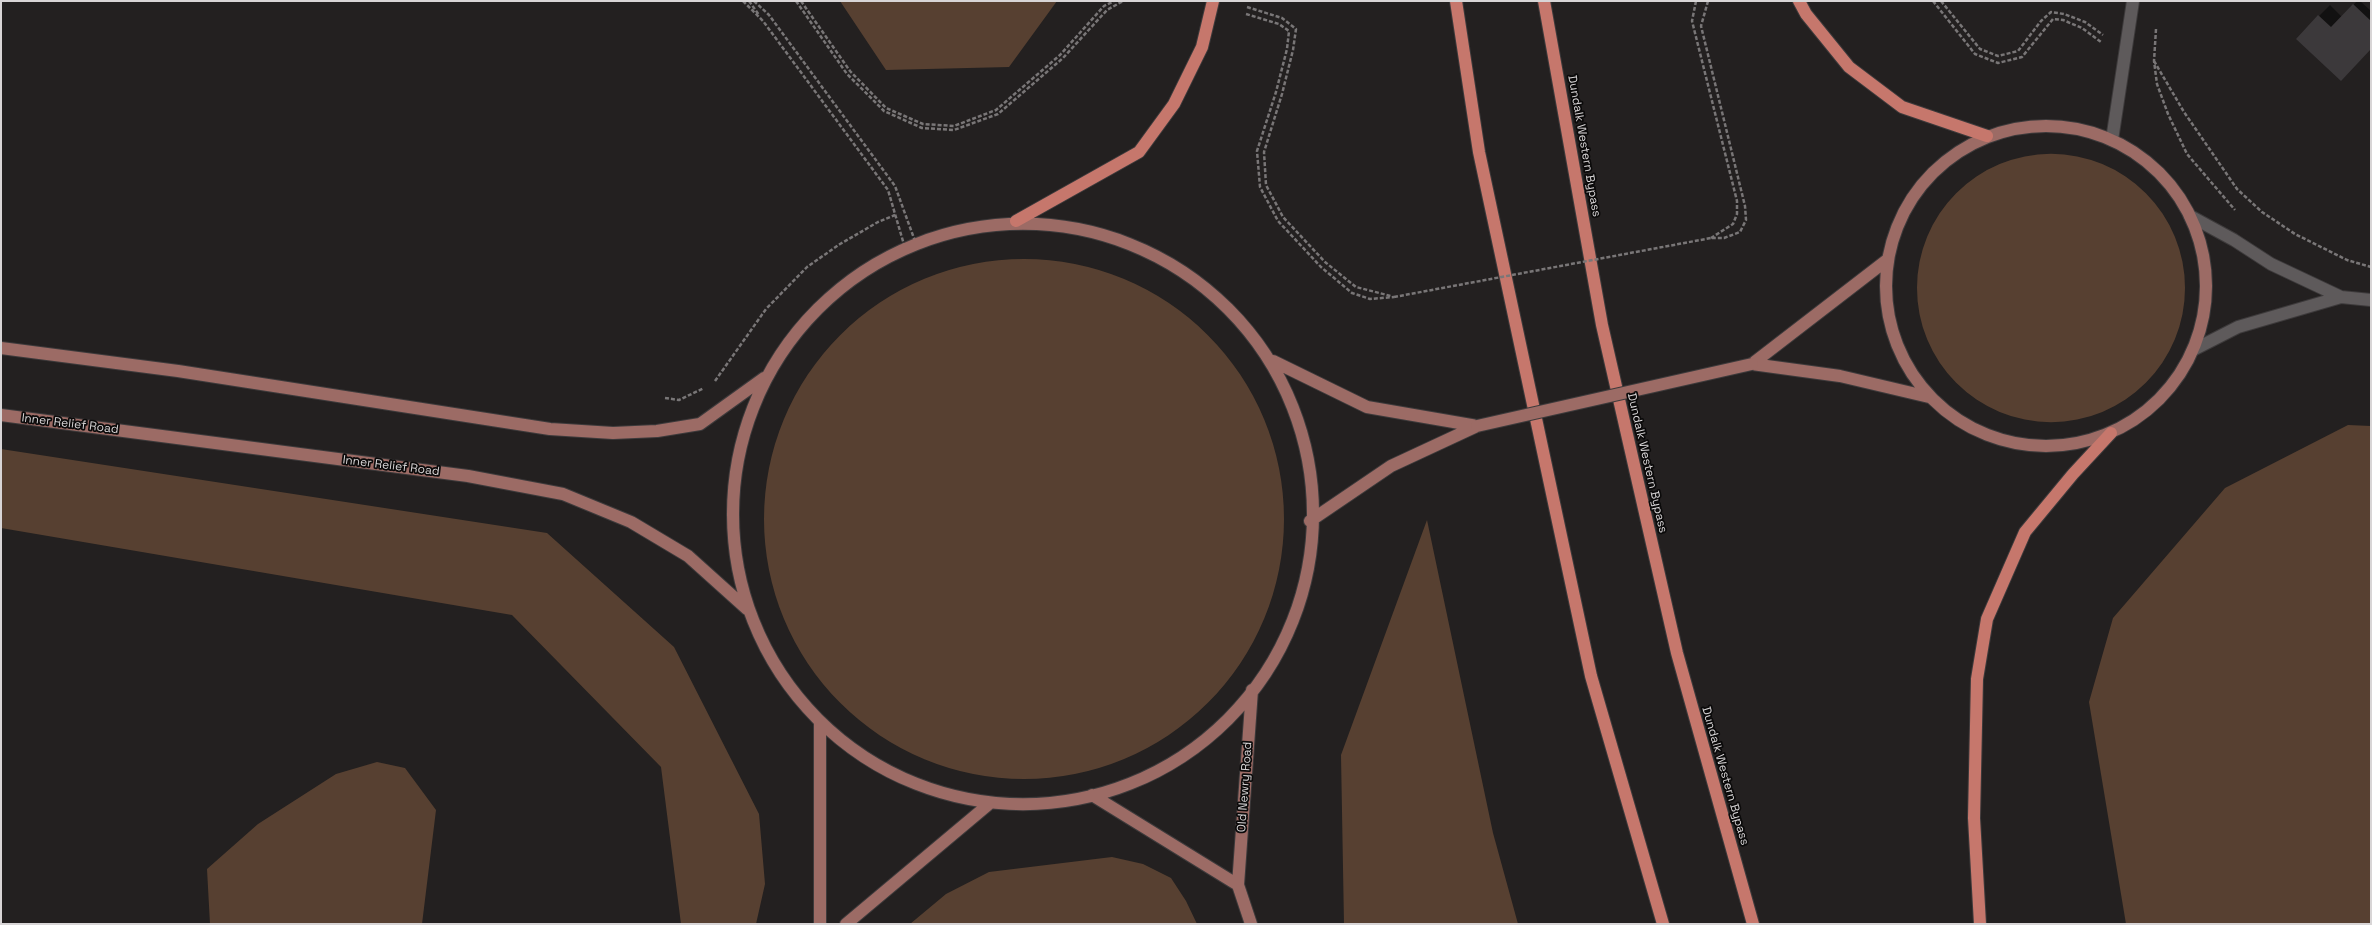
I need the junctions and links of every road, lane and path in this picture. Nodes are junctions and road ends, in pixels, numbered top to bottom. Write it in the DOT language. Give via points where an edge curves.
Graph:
graph roads {
  1 [pos="743,1"];
  2 [pos="749,1"];
  3 [pos="754,1"];
  4 [pos="796,1"];
  5 [pos="801,1"];
  6 [pos="1114,1"];
  7 [pos="1123,1"];
  8 [pos="1212,1"];
  9 [pos="1456,1"];
  10 [pos="1544,1"];
  11 [pos="1696,1"];
  12 [pos="1708,1"];
  13 [pos="1799,1"];
  14 [pos="1933,1"];
  15 [pos="1941,1"];
  16 [pos="2133,1"];
  17 [pos="1247,7"];
  18 [pos="1246,14"];
  19 [pos="763,21"];
  20 [pos="2156,26"];
  21 [pos="2125,55"];
  22 [pos="2154,61"];
  23 [pos="1988,136"];
  24 [pos="2112,140"];
  25 [pos="2237,213"];
  26 [pos="895,215"];
  27 [pos="2190,216"];
  28 [pos="1016,221"];
  29 [pos="1711,238"];
  30 [pos="910,245"];
  31 [pos="1887,260"];
  32 [pos="2371,267"];
  33 [pos="1394,297"];
  34 [pos="2341,297"];
  35 [pos="2371,300"];
  36 [pos="1,348"];
  37 [pos="2193,350"];
  38 [pos="1273,362"];
  39 [pos="1752,364"];
  40 [pos="764,378"];
  41 [pos="1929,397"];
  42 [pos="665,398"];
  43 [pos="1,415"];
  44 [pos="1477,426"];
  45 [pos="2111,433"];
  46 [pos="1310,521"];
  47 [pos="747,609"];
  48 [pos="1252,689"];
  49 [pos="820,724"];
  50 [pos="1092,795"];
  51 [pos="989,804"];
  52 [pos="1238,885"];
  53 [pos="820,924"];
  54 [pos="846,924"];
  55 [pos="1251,924"];
  56 [pos="1663,924"];
  57 [pos="1753,924"];
  58 [pos="1980,924"];
  1 -- 19 [label="path"];
  2 -- 19 [label="path"];
  3 -- 30 [label="path" via="769,16 895,186"];
  4 -- 7 [label="path" via="847,74 884,111 922,128 954,130 998,114 1063,58 1107,10"];
  5 -- 6 [label="path" via="850,71 886,108 923,124 954,126 996,110 1060,55 1104,6"];
  8 -- 28 [label="highway" via="1202,46 1174,104 1139,152"];
  9 -- 56 [label="highway" via="1479,152 1591,676"];
  10 -- 57 [label="highway, Dundalk Western Bypass" via="1602,325 1677,653"];
  11 -- 29 [label="path" via="1692,21 1737,201 1737,214 1733,224"];
  12 -- 29 [label="path" via="1701,26 1745,206 1746,220 1740,232 1724,238"];
  13 -- 23 [label="highway" via="1806,14 1849,67 1902,107"];
  14 -- 21 [label="path" via="1975,54 1998,63 2022,57 2053,20 2063,20 2082,28"];
  15 -- 21 [label="path" via="1980,49 1998,56 2018,51 2051,12 2085,22"];
  16 -- 21 [label="street"];
  17 -- 33 [label="path" via="1282,18 1296,29 1284,87 1264,152 1266,185 1283,218 1325,262 1356,287"];
  18 -- 33 [label="path" via="1279,24 1289,31 1276,92 1258,151 1260,187 1278,221 1321,267 1352,293 1370,300"];
  19 -- 26 [label="path" via="888,190"];
  20 -- 22 [label="path"];
  21 -- 24 [label="street"];
  22 -- 25 [label="path" via="2156,84 2187,154"];
  22 -- 32 [label="path" via="2184,112 2237,189 2262,212 2295,234 2340,257"];
  23 -- 24 [label="main road" via="2025,127 2068,127"];
  23 -- 31 [label="main road" via="1943,162 1923,183 1900,219"];
  24 -- 27 [label="main road" via="2137,154 2158,172 2178,196"];
  26 -- 30 [label="path"];
  26 -- 42 [label="path" via="840,244 807,267 766,309 714,382 679,400"];
  27 -- 34 [label="street" via="2271,264"];
  27 -- 37 [label="main road" via="2202,250 2205,286 2204,315"];
  28 -- 30 [label="main road"];
  28 -- 38 [label="main road" via="1112,234 1171,261 1221,298"];
  29 -- 33 [label="path, bridge"];
  30 -- 40 [label="main road" via="831,293"];
  31 -- 39 [label="main road"];
  31 -- 41 [label="main road" via="1885,293 1890,326 1909,371"];
  34 -- 35 [label="street"];
  34 -- 37 [label="street" via="2238,327"];
  36 -- 40 [label="main road" via="178,370 550,430 613,434 657,431 700,424"];
  37 -- 45 [label="main road" via="2176,381 2151,408"];
  38 -- 44 [label="main road" via="1367,407"];
  38 -- 46 [label="main road" via="1310,457"];
  39 -- 41 [label="main road" via="1840,376"];
  39 -- 44 [label="main road, bridge"];
  40 -- 47 [label="main road" via="743,432 731,514"];
  41 -- 45 [label="main road" via="1956,420 1987,436 2014,444 2042,447 2077,444"];
  43 -- 47 [label="main road, Inner Relief Road" via="468,476 563,494 631,522 688,556"];
  44 -- 46 [label="main road" via="1391,466"];
  45 -- 58 [label="highway" via="2025,532 1987,619 1976,686 1974,818"];
  46 -- 48 [label="main road" via="1310,563 1282,649"];
  47 -- 49 [label="main road" via="772,663"];
  48 -- 50 [label="main road" via="1229,720 1186,756 1128,787"];
  48 -- 52 [label="main road, Old Newry Road"];
  49 -- 51 [label="main road" via="888,773"];
  49 -- 53 [label="main road"];
  50 -- 51 [label="main road" via="1045,805"];
  50 -- 52 [label="main road"];
  51 -- 54 [label="main road"];
  52 -- 55 [label="main road, Old Newry Road"];
}
